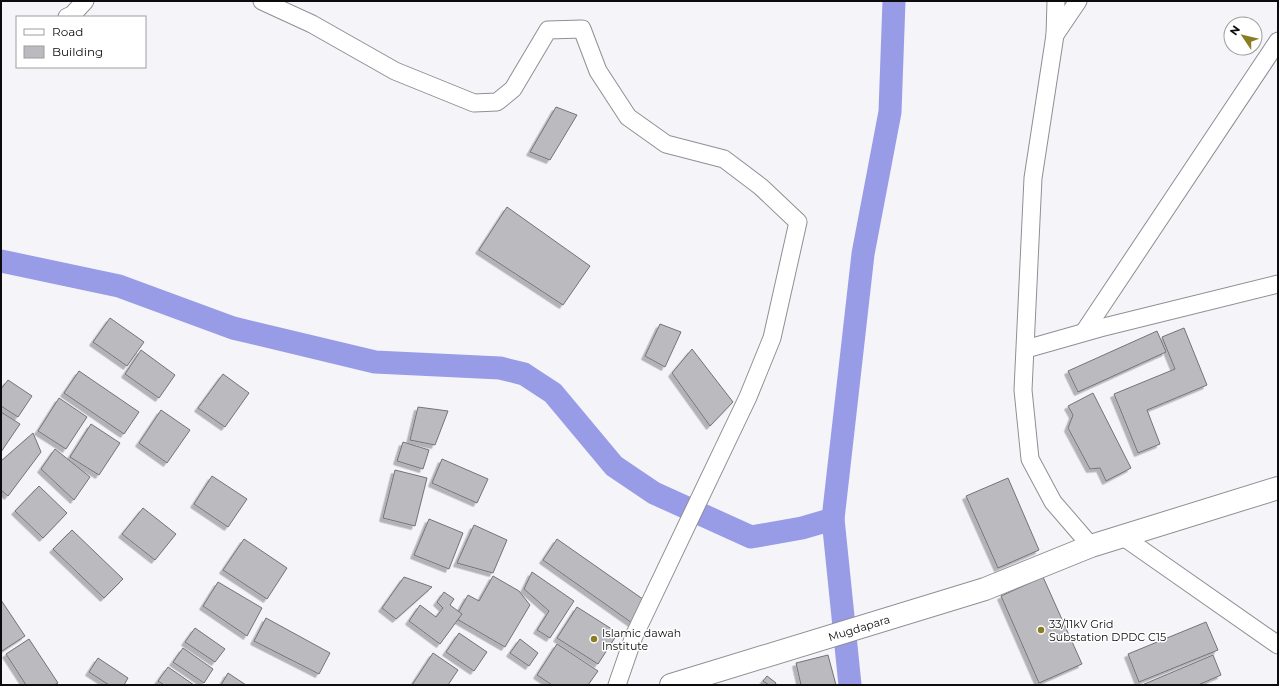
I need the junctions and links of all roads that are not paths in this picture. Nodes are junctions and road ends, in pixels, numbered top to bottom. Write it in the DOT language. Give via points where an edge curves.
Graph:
graph roads {
  1 [pos="85,1"];
  2 [pos="262,1"];
  3 [pos="1056,1"];
  4 [pos="1078,1"];
  5 [pos="70,16"];
  6 [pos="1055,35"];
  7 [pos="1278,41"];
  8 [pos="1278,284"];
  9 [pos="1084,332"];
  10 [pos="1026,349"];
  11 [pos="1278,488"];
  12 [pos="1122,536"];
  13 [pos="1091,546"];
  14 [pos="1278,644"];
  15 [pos="617,685"];
  16 [pos="671,685"];
  1 -- 5 [label="street"];
  2 -- 15 [label="street" via="312,24 395,72 474,103 497,102 512,89 548,30 582,29 598,71 628,117 666,144 724,159 761,187 798,222 772,338 748,397 634,636"];
  3 -- 6 [label="street"];
  4 -- 6 [label="street"];
  6 -- 10 [label="street" via="1033,178"];
  7 -- 9 [label="street"];
  8 -- 9 [label="street"];
  9 -- 10 [label="street"];
  10 -- 13 [label="street" via="1023,390 1030,459 1053,502"];
  11 -- 12 [label="street, Mugdapara"];
  12 -- 13 [label="street, Mugdapara"];
  12 -- 14 [label="street"];
  13 -- 16 [label="street, Mugdapara" via="985,589"];
}
